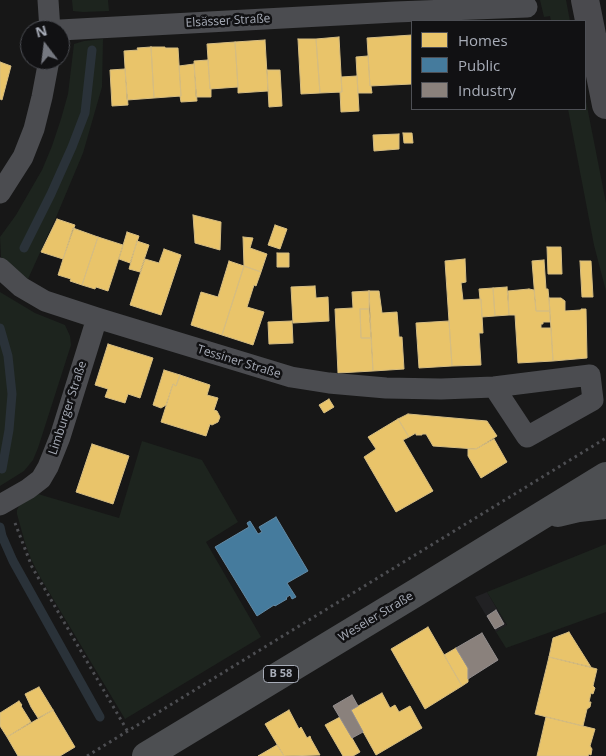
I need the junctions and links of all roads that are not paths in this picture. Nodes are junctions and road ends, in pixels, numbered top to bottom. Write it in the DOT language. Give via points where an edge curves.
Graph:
graph roads {
  1 [pos="48,0"];
  2 [pos="585,0"];
  3 [pos="394,6"];
  4 [pos="527,7"];
  5 [pos="49,20"];
  6 [pos="70,29"];
  7 [pos="47,70"];
  8 [pos="606,105"];
  9 [pos="0,192"];
  10 [pos="0,268"];
  11 [pos="97,318"];
  12 [pos="494,387"];
  13 [pos="606,476"];
  14 [pos="3,503"];
  15 [pos="606,505"];
  16 [pos="535,520"];
  17 [pos="139,748"];
  1 -- 5 [label="street"];
  2 -- 8 [label="street"];
  3 -- 4 [label="street, Elsässer Straße"];
  3 -- 6 [label="street, Elsässer Straße"];
  7 -- 9 [label="street" via="34,129 22,157"];
  10 -- 11 [label="street, Tessiner Straße" via="21,287 45,300"];
  11 -- 12 [label="street, Tessiner Straße" via="291,378 386,388"];
  11 -- 14 [label="street, Limburger Straße" via="48,467 41,479"];
  13 -- 16 [label="main road, Weseler Straße / B 58"];
  15 -- 16 [label="main road" via="579,508"];
  16 -- 17 [label="main road, Weseler Straße / B 58"];
}
